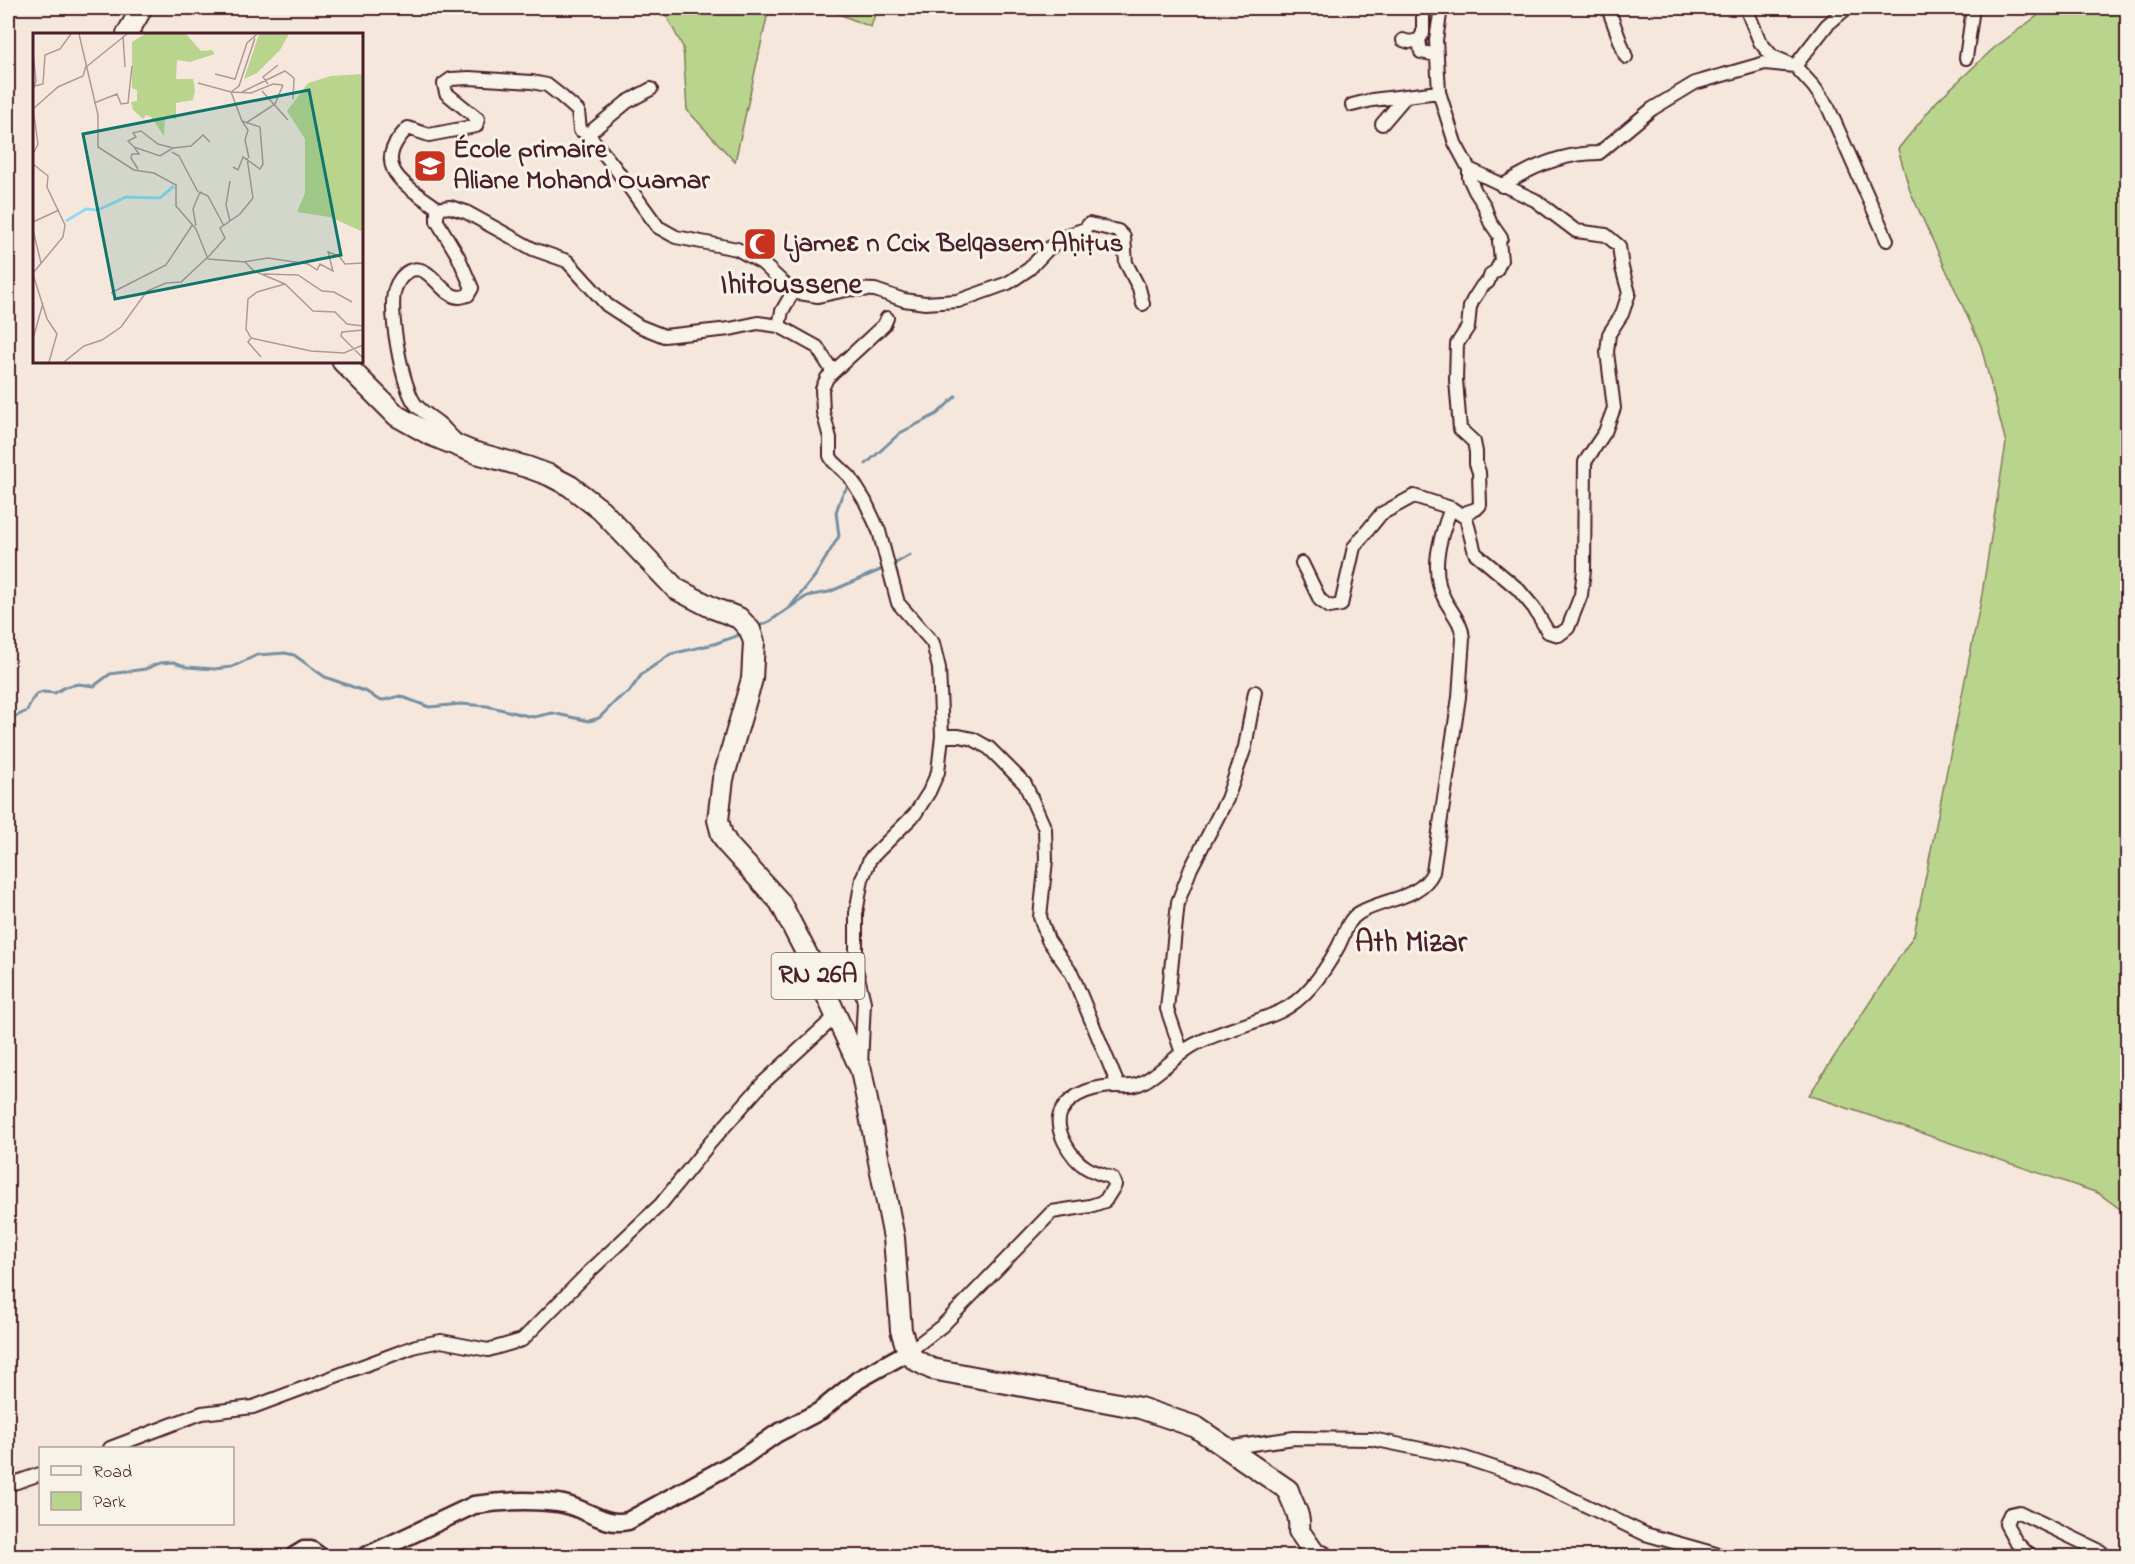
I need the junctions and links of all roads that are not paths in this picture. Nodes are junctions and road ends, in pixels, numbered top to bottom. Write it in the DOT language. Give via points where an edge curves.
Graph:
graph roads {
  1 [pos="142,8"];
  2 [pos="1441,8"];
  3 [pos="1608,8"];
  4 [pos="1746,8"];
  5 [pos="1847,8"];
  6 [pos="1972,8"];
  7 [pos="1423,11"];
  8 [pos="128,33"];
  9 [pos="1403,40"];
  10 [pos="1419,40"];
  11 [pos="1437,56"];
  12 [pos="1626,57"];
  13 [pos="1966,58"];
  14 [pos="1795,66"];
  15 [pos="651,89"];
  16 [pos="1439,92"];
  17 [pos="1406,96"];
  18 [pos="1352,105"];
  19 [pos="1382,124"];
  20 [pos="588,135"];
  21 [pos="1469,169"];
  22 [pos="1502,186"];
  23 [pos="440,210"];
  24 [pos="1887,240"];
  25 [pos="793,292"];
  26 [pos="1143,304"];
  27 [pos="887,318"];
  28 [pos="779,326"];
  29 [pos="344,363"];
  30 [pos="833,372"];
  31 [pos="473,452"];
  32 [pos="1451,508"];
  33 [pos="1466,518"];
  34 [pos="1302,563"];
  35 [pos="1255,692"];
  36 [pos="942,736"];
  37 [pos="836,1016"];
  38 [pos="1182,1053"];
  39 [pos="861,1070"];
  40 [pos="1118,1085"];
  41 [pos="908,1352"];
  42 [pos="115,1447"];
  43 [pos="1226,1448"];
  44 [pos="39,1474"];
  45 [pos="8,1485"];
  46 [pos="294,1557"];
  47 [pos="319,1557"];
  48 [pos="366,1557"];
  49 [pos="1322,1557"];
  50 [pos="1723,1557"];
  51 [pos="2030,1557"];
  52 [pos="2105,1557"];
  1 -- 8 [label="main road"];
  2 -- 11 [label="street"];
  3 -- 12 [label="street"];
  4 -- 14 [label="street" via="1760,42 1772,56"];
  5 -- 14 [label="street" via="1827,25"];
  6 -- 13 [label="street"];
  7 -- 10 [label="street" via="1423,33"];
  9 -- 10 [label="street"];
  10 -- 11 [label="street" via="1421,52"];
  11 -- 16 [label="street"];
  14 -- 22 [label="street" via="1765,63 1695,83 1652,109 1599,153 1558,158"];
  14 -- 24 [label="street" via="1828,107"];
  15 -- 20 [label="street" via="627,102"];
  16 -- 17 [label="street"];
  16 -- 21 [label="street" via="1455,143"];
  17 -- 18 [label="street"];
  17 -- 19 [label="street"];
  20 -- 23 [label="street" via="580,130 578,111 547,85 451,79 444,84 446,93 478,119 476,126 429,135 408,128 390,156 392,168 403,182"];
  20 -- 25 [label="street" via="658,227 676,237 737,249 762,263"];
  21 -- 22 [label="street"];
  21 -- 33 [label="street" via="1474,190 1501,238 1501,260 1473,300 1468,327 1457,344 1460,429 1473,442 1479,472 1480,505 1467,512"];
  22 -- 33 [label="street" via="1535,200 1576,231 1606,235 1619,246 1629,292 1622,314 1609,334 1607,352 1614,408 1605,432 1585,462 1584,570 1581,595 1568,628 1559,635 1548,632 1518,589 1475,553"];
  23 -- 28 [label="street" via="450,207 466,212 533,249 567,261 607,305 639,326 664,336 758,322"];
  23 -- 31 [label="street" via="437,221 472,288 468,295 459,297 429,275 409,271 395,290 395,325 406,381 416,404"];
  25 -- 26 [label="street" via="818,296 851,289 875,290 925,303 958,301 1008,283 1048,249 1089,224 1118,231 1124,237 1126,263"];
  25 -- 28 [label="street" via="782,310"];
  27 -- 30 [label="street"];
  28 -- 30 [label="street" via="817,347"];
  29 -- 31 [label="main road, RN 26A" via="397,416 444,442"];
  30 -- 36 [label="street" via="822,389 830,456 850,477 879,531 898,603 933,643 939,668"];
  31 -- 37 [label="main road, RN 26A" via="527,467 570,486 601,510 676,589 739,618 750,630 754,642 752,679 723,779 718,820 722,835 740,861 780,902"];
  32 -- 33 [label="street"];
  32 -- 34 [label="street" via="1414,496 1381,514 1354,547 1341,605 1330,607 1320,600"];
  32 -- 38 [label="street" via="1439,539 1437,560 1443,597 1463,628 1463,638 1459,697 1429,882 1359,913 1299,999 1283,1010 1209,1037"];
  35 -- 38 [label="street" via="1245,747 1227,799 1178,902 1167,1009"];
  36 -- 39 [label="street" via="938,772 929,792 915,813 870,860 862,879 856,914 856,969 864,1002"];
  36 -- 40 [label="street" via="973,739 989,748 1025,784 1045,829 1040,917 1048,940 1072,974"];
  37 -- 39 [label="main road, RN 26A"];
  37 -- 42 [label="street" via="763,1083 661,1204 522,1341 488,1350 441,1341 416,1346 253,1407 202,1413"];
  38 -- 40 [label="street" via="1140,1083"];
  39 -- 41 [label="main road, RN 26A" via="894,1238 901,1330"];
  40 -- 41 [label="street" via="1090,1089 1075,1096 1058,1117 1060,1131 1073,1156 1086,1168 1112,1178 1115,1185 1110,1197 1090,1206 1052,1212 942,1326"];
  41 -- 43 [label="main road" via="932,1369 1140,1408 1196,1427"];
  41 -- 48 [label="street" via="858,1380 820,1411 776,1434 739,1460 628,1521 609,1522 577,1506 558,1503 487,1503 474,1505"];
  43 -- 49 [label="main road" via="1288,1490 1301,1517 1299,1531 1315,1554"];
  43 -- 50 [label="street" via="1294,1438 1372,1439 1466,1458 1537,1482 1645,1534"];
  44 -- 45 [label="street"];
  46 -- 47 [label="street" via="304,1550"];
  51 -- 52 [label="street" via="2006,1524 2010,1514 2019,1512"];
}
